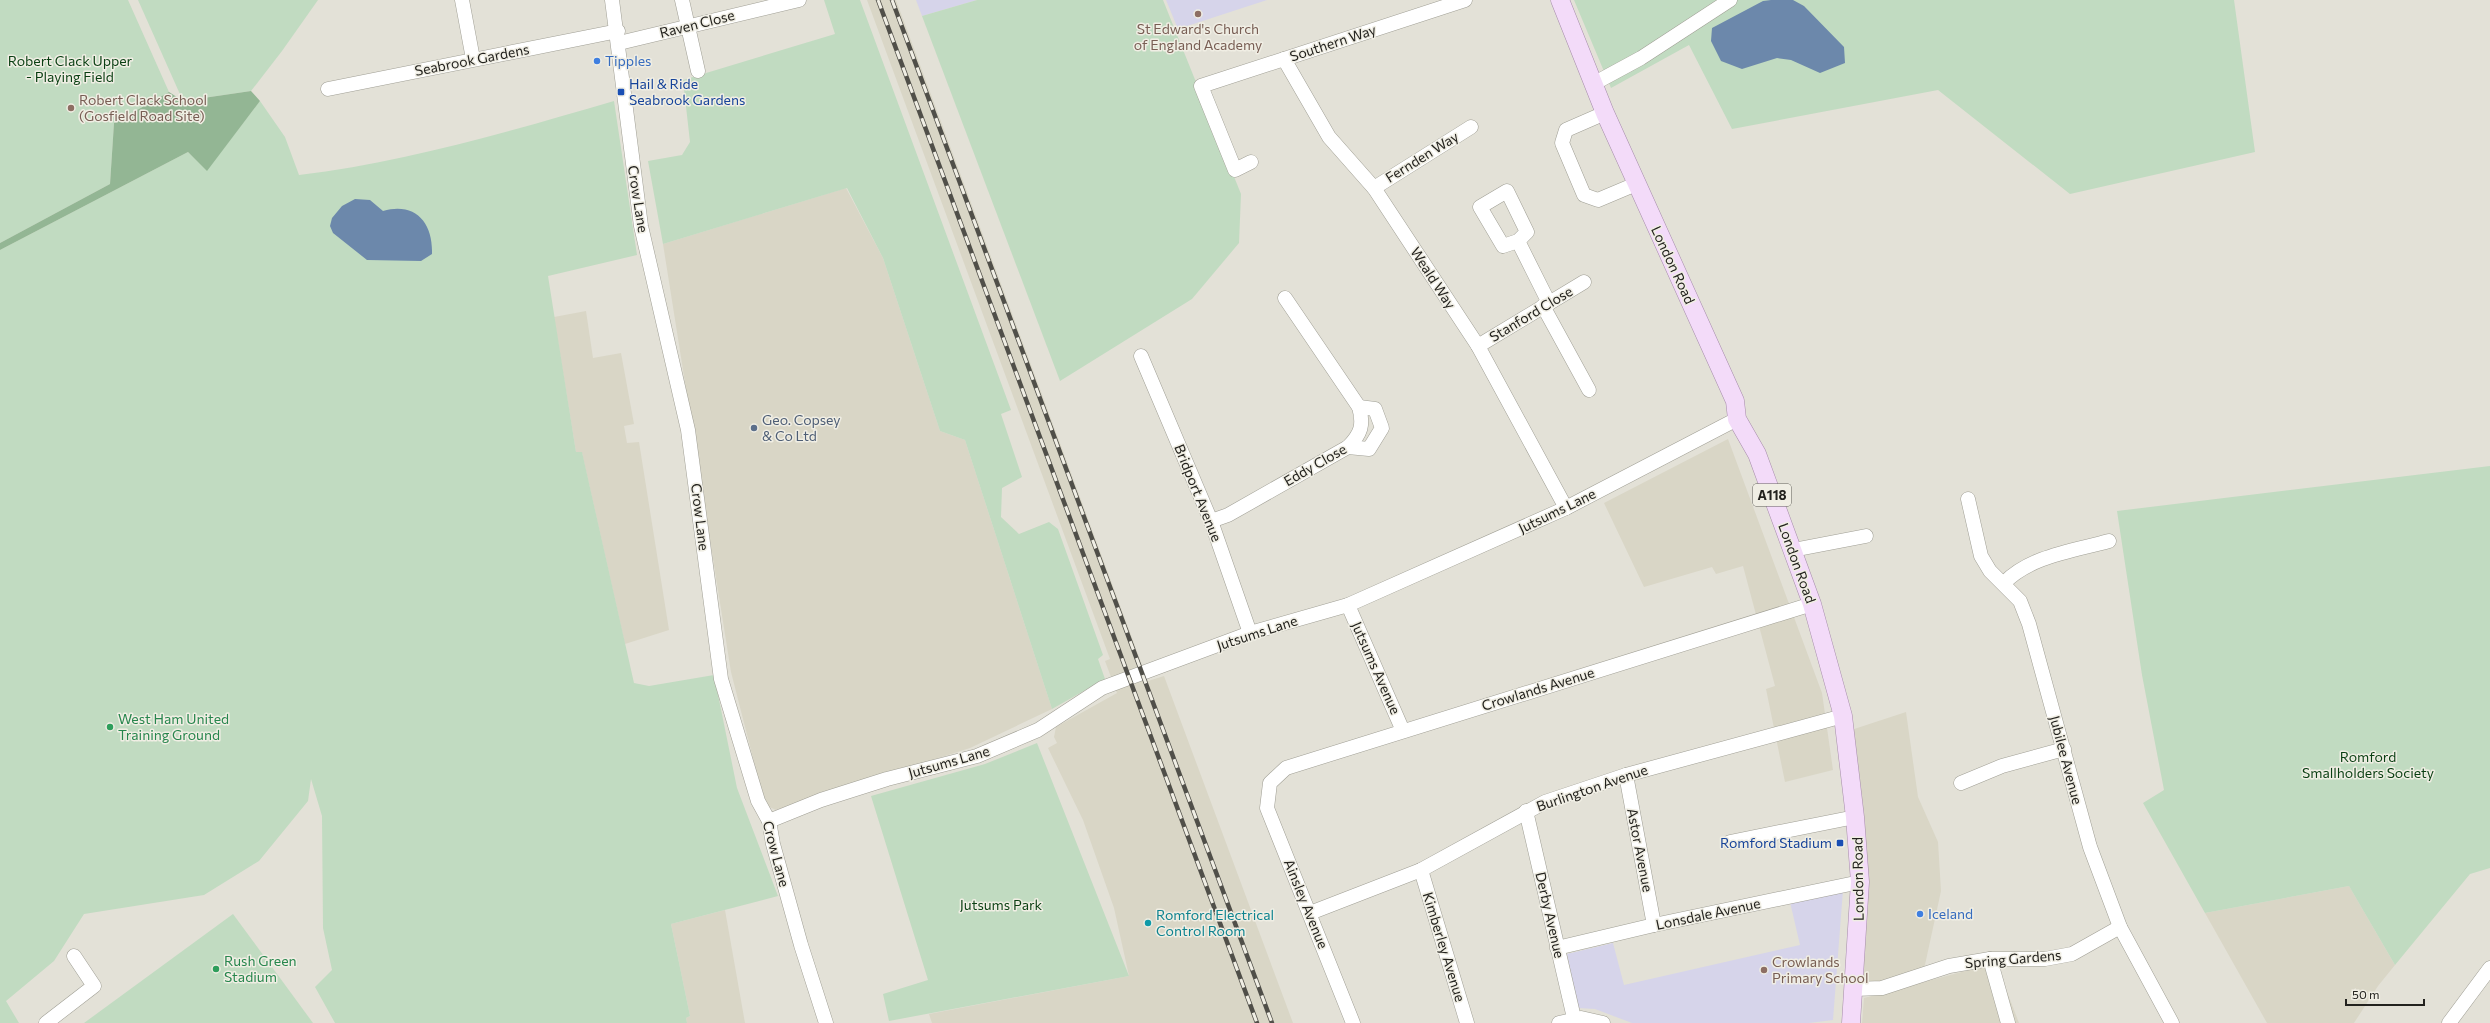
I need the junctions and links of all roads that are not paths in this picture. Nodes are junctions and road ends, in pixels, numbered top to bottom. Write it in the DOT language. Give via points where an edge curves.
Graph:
graph roads {
  1 [pos="462,0"];
  2 [pos="612,0"];
  3 [pos="682,0"];
  4 [pos="799,0"];
  5 [pos="1465,0"];
  6 [pos="1560,0"];
  7 [pos="1730,0"];
  8 [pos="689,26"];
  9 [pos="618,37"];
  10 [pos="473,59"];
  11 [pos="1284,59"];
  12 [pos="698,72"];
  13 [pos="1593,84"];
  14 [pos="328,89"];
  15 [pos="1604,113"];
  16 [pos="1471,127"];
  17 [pos="1251,162"];
  18 [pos="1636,184"];
  19 [pos="1374,188"];
  20 [pos="1518,241"];
  21 [pos="1584,282"];
  22 [pos="1285,298"];
  23 [pos="1546,305"];
  24 [pos="1478,346"];
  25 [pos="1141,356"];
  26 [pos="1589,390"];
  27 [pos="1359,407"];
  28 [pos="1736,419"];
  29 [pos="1348,447"];
  30 [pos="1968,499"];
  31 [pos="1566,508"];
  32 [pos="1211,521"];
  33 [pos="1866,536"];
  34 [pos="2109,541"];
  35 [pos="1793,550"];
  36 [pos="2004,583"];
  37 [pos="1812,604"];
  38 [pos="1348,605"];
  39 [pos="1250,633"];
  40 [pos="1842,716"];
  41 [pos="1403,732"];
  42 [pos="2064,749"];
  43 [pos="1626,775"];
  44 [pos="1270,783"];
  45 [pos="1961,783"];
  46 [pos="1526,811"];
  47 [pos="1856,817"];
  48 [pos="769,821"];
  49 [pos="1730,842"];
  50 [pos="1421,870"];
  51 [pos="1860,882"];
  52 [pos="1310,913"];
  53 [pos="1654,925"];
  54 [pos="2120,928"];
  55 [pos="1557,948"];
  56 [pos="74,956"];
  57 [pos="1990,959"];
  58 [pos="2490,968"];
  59 [pos="1854,988"];
  60 [pos="1574,1018"];
  61 [pos="46,1023"];
  62 [pos="826,1023"];
  63 [pos="1353,1023"];
  64 [pos="1467,1023"];
  65 [pos="1559,1023"];
  66 [pos="1603,1023"];
  67 [pos="1851,1023"];
  68 [pos="2008,1023"];
  69 [pos="2172,1023"];
  70 [pos="2449,1023"];
  1 -- 10 [label="street"];
  2 -- 9 [label="street, Crow Lane"];
  3 -- 8 [label="street"];
  4 -- 8 [label="street, Raven Close"];
  5 -- 11 [label="street, Southern Way"];
  6 -- 13 [label="main road, London Road / A118"];
  7 -- 13 [label="street" via="1641,58"];
  8 -- 9 [label="street, Raven Close"];
  8 -- 12 [label="street"];
  9 -- 10 [label="street, Seabrook Gardens"];
  9 -- 48 [label="street, Crow Lane" via="642,226 688,430 720,679 758,801"];
  10 -- 14 [label="street, Seabrook Gardens"];
  11 -- 17 [label="street, Southern Way" via="1201,86 1235,170"];
  11 -- 19 [label="street, Weald Way" via="1329,137"];
  13 -- 15 [label="main road, London Road / A118"];
  15 -- 18 [label="main road, London Road / A118"];
  15 -- 18 [label="street" via="1566,130 1562,143 1584,195 1598,200"];
  16 -- 19 [label="street, Fernden Way"];
  18 -- 28 [label="main road, London Road / A118" via="1735,401"];
  19 -- 24 [label="street, Weald Way"];
  20 -- 23 [label="street"];
  21 -- 23 [label="street, Stanford Close"];
  22 -- 27 [label="street, Eddy Close"];
  23 -- 24 [label="street, Stanford Close"];
  23 -- 26 [label="street"];
  24 -- 31 [label="street, Weald Way"];
  25 -- 32 [label="street, Bridport Avenue"];
  27 -- 29 [label="street, Eddy Close" via="1363,421 1360,435"];
  27 -- 29 [label="street" via="1375,409 1382,428 1369,449"];
  28 -- 31 [label="street, Jutsums Lane"];
  28 -- 35 [label="main road, London Road / A118" via="1756,454"];
  29 -- 32 [label="street, Eddy Close" via="1228,515"];
  30 -- 36 [label="street, Jubilee Avenue" via="1981,556 1990,571"];
  31 -- 38 [label="street, Jutsums Lane"];
  32 -- 39 [label="street, Bridport Avenue"];
  33 -- 35 [label="street"];
  34 -- 36 [label="street" via="2032,563 2016,571"];
  35 -- 37 [label="main road, London Road / A118"];
  36 -- 42 [label="street, Jubilee Avenue" via="2020,601 2029,624"];
  37 -- 40 [label="main road, London Road / A118"];
  37 -- 41 [label="street, Crowlands Avenue"];
  38 -- 39 [label="street, Jutsums Lane"];
  38 -- 41 [label="street, Jutsums Avenue"];
  39 -- 48 [label="street, Jutsums Lane" via="1102,688 1038,730 977,756 887,779 821,800"];
  40 -- 43 [label="street, Burlington Avenue"];
  40 -- 47 [label="main road, London Road / A118"];
  41 -- 44 [label="street, Crowlands Avenue" via="1286,768"];
  42 -- 45 [label="street" via="2002,766"];
  42 -- 54 [label="street, Jubilee Avenue" via="2090,847"];
  43 -- 46 [label="street, Burlington Avenue" via="1545,802"];
  43 -- 53 [label="street, Astor Avenue"];
  44 -- 52 [label="street, Ainsley Avenue" via="1267,808"];
  46 -- 50 [label="street, Burlington Avenue"];
  46 -- 55 [label="street, Derby Avenue"];
  47 -- 49 [label="street"];
  47 -- 51 [label="main road, London Road / A118"];
  48 -- 62 [label="street, Crow Lane" via="801,945"];
  50 -- 52 [label="street, Burlington Avenue"];
  50 -- 64 [label="street, Kimberley Avenue"];
  51 -- 53 [label="street, Lonsdale Avenue"];
  51 -- 59 [label="main road, London Road / A118"];
  52 -- 63 [label="street, Ainsley Avenue"];
  53 -- 55 [label="street, Lonsdale Avenue"];
  54 -- 57 [label="street, Spring Gardens" via="2072,954 2045,959"];
  54 -- 69 [label="street, Jubilee Avenue"];
  55 -- 60 [label="street, Derby Avenue"];
  56 -- 61 [label="street" via="94,986"];
  57 -- 59 [label="street, Spring Gardens" via="1949,966 1882,988"];
  57 -- 68 [label="street"];
  58 -- 70 [label="street"];
  59 -- 67 [label="main road, London Road / A118"];
  60 -- 65 [label="street"];
  60 -- 66 [label="street"];
}
